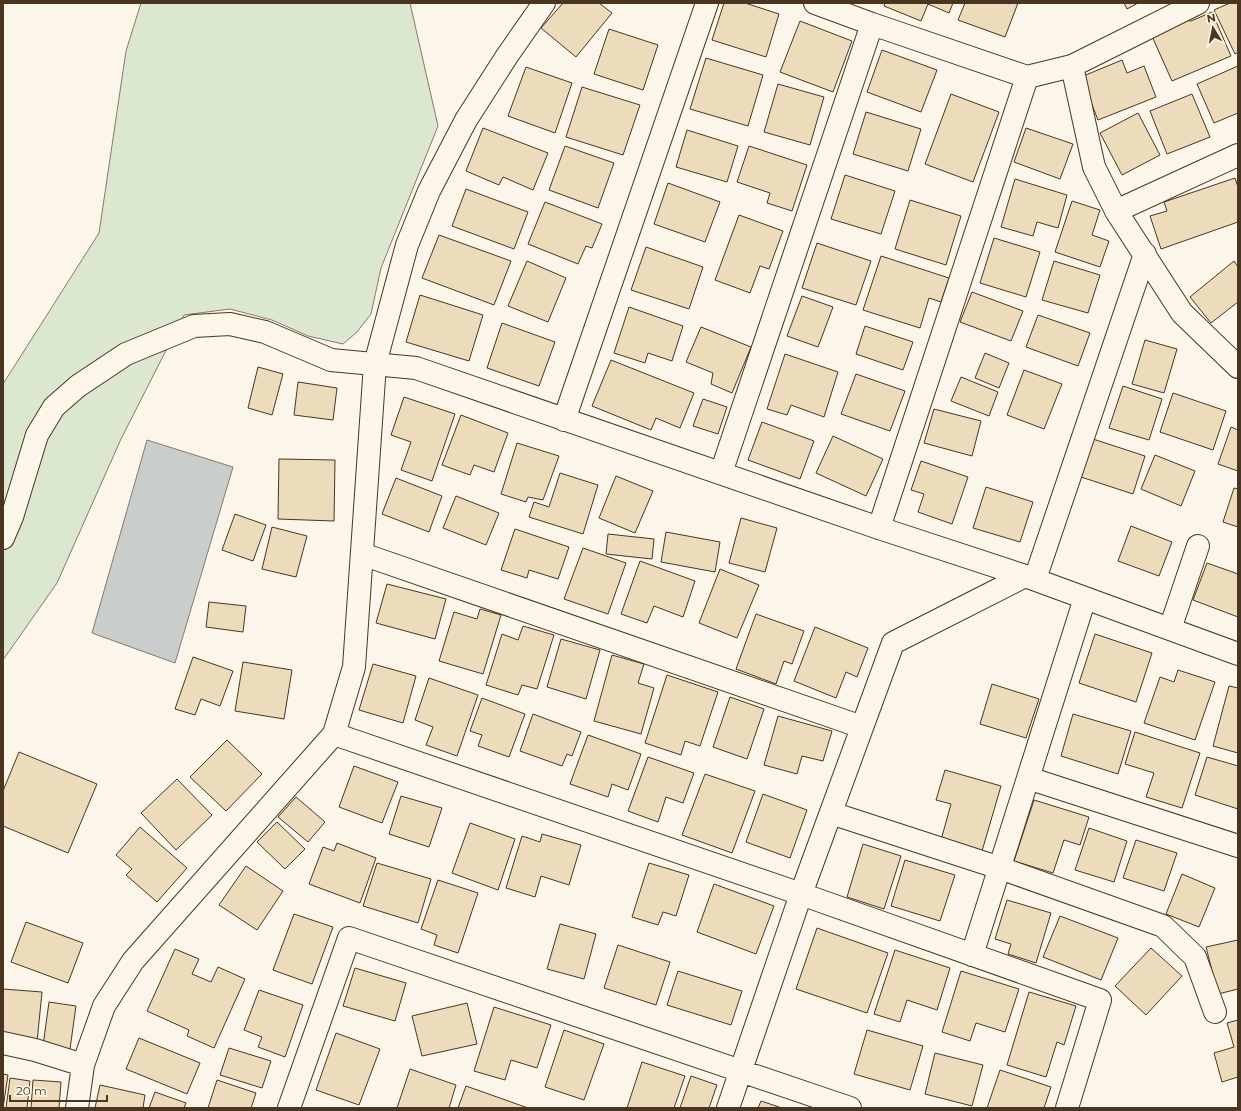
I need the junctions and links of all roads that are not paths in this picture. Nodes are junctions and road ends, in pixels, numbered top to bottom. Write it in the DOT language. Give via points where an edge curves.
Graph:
graph roads {
  1 [pos="544,3"];
  2 [pos="707,3"];
  3 [pos="815,3"];
  4 [pos="1198,3"];
  5 [pos="872,24"];
  6 [pos="1072,66"];
  7 [pos="1027,77"];
  8 [pos="1238,155"];
  9 [pos="1116,211"];
  10 [pos="1145,254"];
  11 [pos="375,364"];
  12 [pos="1238,367"];
  13 [pos="564,420"];
  14 [pos="720,473"];
  15 [pos="879,528"];
  16 [pos="3,538"];
  17 [pos="1198,546"];
  18 [pos="362,554"];
  19 [pos="1030,578"];
  20 [pos="1085,598"];
  21 [pos="1170,629"];
  22 [pos="1238,654"];
  23 [pos="862,726"];
  24 [pos="334,734"];
  25 [pos="1028,778"];
  26 [pos="831,813"];
  27 [pos="1238,846"];
  28 [pos="1000,868"];
  29 [pos="801,894"];
  30 [pos="972,955"];
  31 [pos="1215,1012"];
  32 [pos="3,1043"];
  33 [pos="83,1065"];
  34 [pos="741,1071"];
  35 [pos="296,1106"];
  36 [pos="77,1108"];
  37 [pos="728,1108"];
  38 [pos="850,1108"];
  39 [pos="1067,1108"];
  1 -- 11 [label="street" via="466,120 429,191 407,245"];
  2 -- 13 [label="street"];
  3 -- 5 [label="street"];
  4 -- 6 [label="street"];
  5 -- 7 [label="street"];
  5 -- 14 [label="street"];
  6 -- 7 [label="street"];
  6 -- 9 [label="street" via="1094,167"];
  7 -- 15 [label="street"];
  8 -- 9 [label="street"];
  9 -- 10 [label="street"];
  10 -- 12 [label="street" via="1182,313"];
  10 -- 19 [label="street"];
  11 -- 13 [label="street" via="416,368"];
  11 -- 16 [label="street" via="330,360 265,332 230,324 194,326 126,354 78,386 54,407 37,435"];
  11 -- 18 [label="street"];
  13 -- 14 [label="street"];
  14 -- 15 [label="street"];
  15 -- 19 [label="street"];
  17 -- 21 [label="street"];
  18 -- 23 [label="street"];
  18 -- 24 [label="street" via="354,667"];
  19 -- 20 [label="street"];
  19 -- 23 [label="street" via="893,643"];
  20 -- 21 [label="street"];
  20 -- 25 [label="street"];
  21 -- 22 [label="street"];
  23 -- 26 [label="street"];
  24 -- 29 [label="street"];
  24 -- 33 [label="street" via="133,961 104,1006"];
  25 -- 27 [label="street"];
  25 -- 28 [label="street"];
  26 -- 28 [label="street"];
  26 -- 29 [label="street"];
  28 -- 30 [label="street"];
  28 -- 31 [label="street" via="1163,926 1195,957"];
  29 -- 30 [label="street"];
  29 -- 34 [label="street"];
  30 -- 39 [label="street" via="1100,1000"];
  32 -- 33 [label="street"];
  33 -- 36 [label="street"];
  34 -- 35 [label="street" via="349,938"];
  34 -- 37 [label="street"];
  34 -- 38 [label="street"];
}
